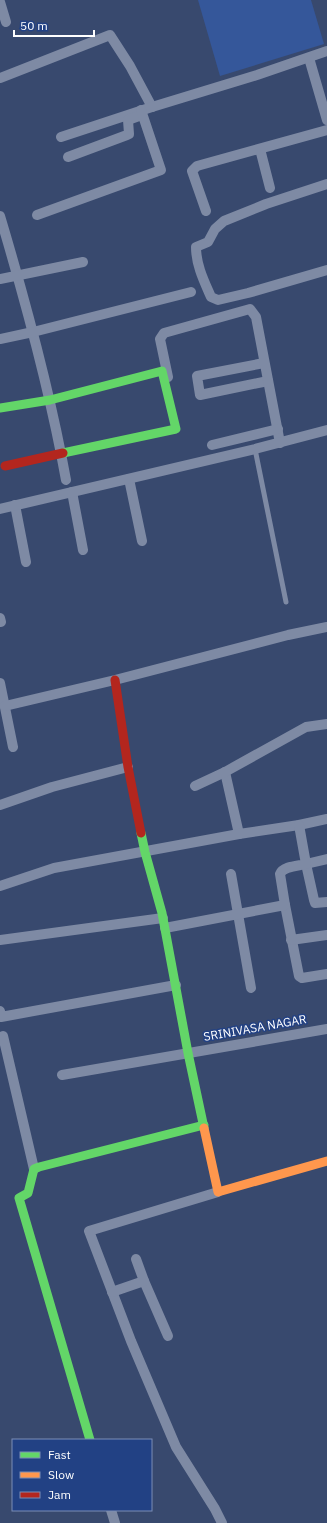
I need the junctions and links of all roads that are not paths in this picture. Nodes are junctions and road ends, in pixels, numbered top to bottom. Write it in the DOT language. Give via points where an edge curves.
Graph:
graph roads {
  1 [pos="0,2"];
  2 [pos="6,22"];
  3 [pos="327,51"];
  4 [pos="309,58"];
  5 [pos="0,78"];
  6 [pos="152,107"];
  7 [pos="142,113"];
  8 [pos="327,120"];
  9 [pos="327,130"];
  10 [pos="61,137"];
  11 [pos="260,149"];
  12 [pos="68,157"];
  13 [pos="327,184"];
  14 [pos="270,188"];
  15 [pos="206,212"];
  16 [pos="37,215"];
  17 [pos="0,216"];
  18 [pos="83,262"];
  19 [pos="327,270"];
  20 [pos="18,275"];
  21 [pos="0,279"];
  22 [pos="191,292"];
  23 [pos="33,332"];
  24 [pos="0,339"];
  25 [pos="264,363"];
  26 [pos="268,381"];
  27 [pos="50,400"];
  28 [pos="174,405"];
  29 [pos="0,408"];
  30 [pos="278,429"];
  31 [pos="327,430"];
  32 [pos="280,443"];
  33 [pos="212,445"];
  34 [pos="255,449"];
  35 [pos="61,453"];
  36 [pos="5,466"];
  37 [pos="129,479"];
  38 [pos="66,480"];
  39 [pos="72,492"];
  40 [pos="15,505"];
  41 [pos="1,508"];
  42 [pos="142,541"];
  43 [pos="83,550"];
  44 [pos="26,562"];
  45 [pos="286,602"];
  46 [pos="327,627"];
  47 [pos="115,680"];
  48 [pos="0,683"];
  49 [pos="5,706"];
  50 [pos="4,723"];
  51 [pos="327,724"];
  52 [pos="13,747"];
  53 [pos="128,767"];
  54 [pos="225,772"];
  55 [pos="195,786"];
  56 [pos="0,805"];
  57 [pos="327,819"];
  58 [pos="299,825"];
  59 [pos="239,834"];
  60 [pos="145,852"];
  61 [pos="327,859"];
  62 [pos="306,864"];
  63 [pos="231,874"];
  64 [pos="0,886"];
  65 [pos="327,902"];
  66 [pos="285,905"];
  67 [pos="239,914"];
  68 [pos="162,918"];
  69 [pos="165,928"];
  70 [pos="327,935"];
  71 [pos="0,940"];
  72 [pos="291,940"];
  73 [pos="327,974"];
  74 [pos="176,985"];
  75 [pos="251,988"];
  76 [pos="0,1011"];
  77 [pos="327,1029"];
  78 [pos="3,1036"];
  79 [pos="188,1053"];
  80 [pos="62,1075"];
  81 [pos="204,1125"];
  82 [pos="327,1160"];
  83 [pos="34,1169"];
  84 [pos="218,1192"];
  85 [pos="136,1259"];
  86 [pos="144,1281"];
  87 [pos="112,1292"];
  88 [pos="168,1336"];
  89 [pos="90,1439"];
  90 [pos="111,1511"];
  91 [pos="115,1523"];
  92 [pos="222,1523"];
  1 -- 2 [label="street"];
  3 -- 4 [label="street"];
  4 -- 6 [label="street"];
  4 -- 8 [label="street"];
  5 -- 6 [label="street" via="110,35"];
  6 -- 7 [label="street"];
  7 -- 10 [label="street"];
  7 -- 12 [label="street" via="128,120 129,134"];
  7 -- 16 [label="street" via="161,170"];
  9 -- 11 [label="street"];
  11 -- 14 [label="street"];
  11 -- 15 [label="street" via="194,168 192,171"];
  13 -- 19 [label="street" via="224,221 215,229 208,242 196,247 202,278 211,297 218,300"];
  17 -- 20 [label="street"];
  18 -- 20 [label="street"];
  20 -- 21 [label="street"];
  20 -- 23 [label="street"];
  22 -- 23 [label="street"];
  23 -- 24 [label="street"];
  23 -- 27 [label="street"];
  25 -- 26 [label="street"];
  25 -- 26 [label="street" via="197,376 200,394"];
  25 -- 28 [label="street" via="256,317 250,309 164,333 160,339"];
  26 -- 30 [label="street"];
  27 -- 29 [label="street"];
  27 -- 35 [label="street"];
  27 -- 35 [label="street" via="162,371 176,429"];
  30 -- 32 [label="street"];
  30 -- 33 [label="street"];
  31 -- 32 [label="street"];
  32 -- 34 [label="street"];
  34 -- 37 [label="street"];
  34 -- 45 [label="lane"];
  35 -- 36 [label="street"];
  35 -- 38 [label="street"];
  37 -- 39 [label="street"];
  37 -- 42 [label="street"];
  39 -- 40 [label="street"];
  39 -- 43 [label="street"];
  40 -- 41 [label="street"];
  40 -- 44 [label="street"];
  46 -- 47 [label="street"];
  47 -- 49 [label="street"];
  47 -- 53 [label="street"];
  48 -- 49 [label="street"];
  49 -- 50 [label="street"];
  50 -- 52 [label="street"];
  51 -- 54 [label="street" via="306,727"];
  53 -- 56 [label="street" via="52,787"];
  53 -- 60 [label="street"];
  54 -- 55 [label="street"];
  54 -- 59 [label="street"];
  57 -- 58 [label="street"];
  58 -- 59 [label="street"];
  58 -- 62 [label="street"];
  59 -- 60 [label="street"];
  60 -- 64 [label="street" via="54,868"];
  60 -- 68 [label="street"];
  61 -- 62 [label="street"];
  62 -- 65 [label="street" via="315,903"];
  62 -- 66 [label="street" via="285,868 280,874"];
  63 -- 67 [label="street"];
  66 -- 67 [label="street"];
  66 -- 72 [label="street"];
  67 -- 69 [label="street"];
  67 -- 75 [label="street"];
  68 -- 69 [label="street"];
  68 -- 71 [label="street"];
  69 -- 74 [label="street"];
  70 -- 72 [label="street"];
  72 -- 73 [label="street" via="299,976 302,978"];
  74 -- 76 [label="street" via="1,1017"];
  74 -- 79 [label="street"];
  77 -- 79 [label="street, SRINIVASA NAGAR"];
  78 -- 83 [label="street"];
  79 -- 80 [label="street, SRINIVASA NAGAR"];
  79 -- 81 [label="street"];
  81 -- 83 [label="street"];
  81 -- 84 [label="street"];
  82 -- 84 [label="street"];
  83 -- 89 [label="street" via="28,1193 18,1200"];
  84 -- 87 [label="street" via="89,1231"];
  85 -- 86 [label="street"];
  86 -- 87 [label="street"];
  86 -- 88 [label="street"];
  87 -- 92 [label="street" via="176,1447"];
  90 -- 91 [label="street"];
}
